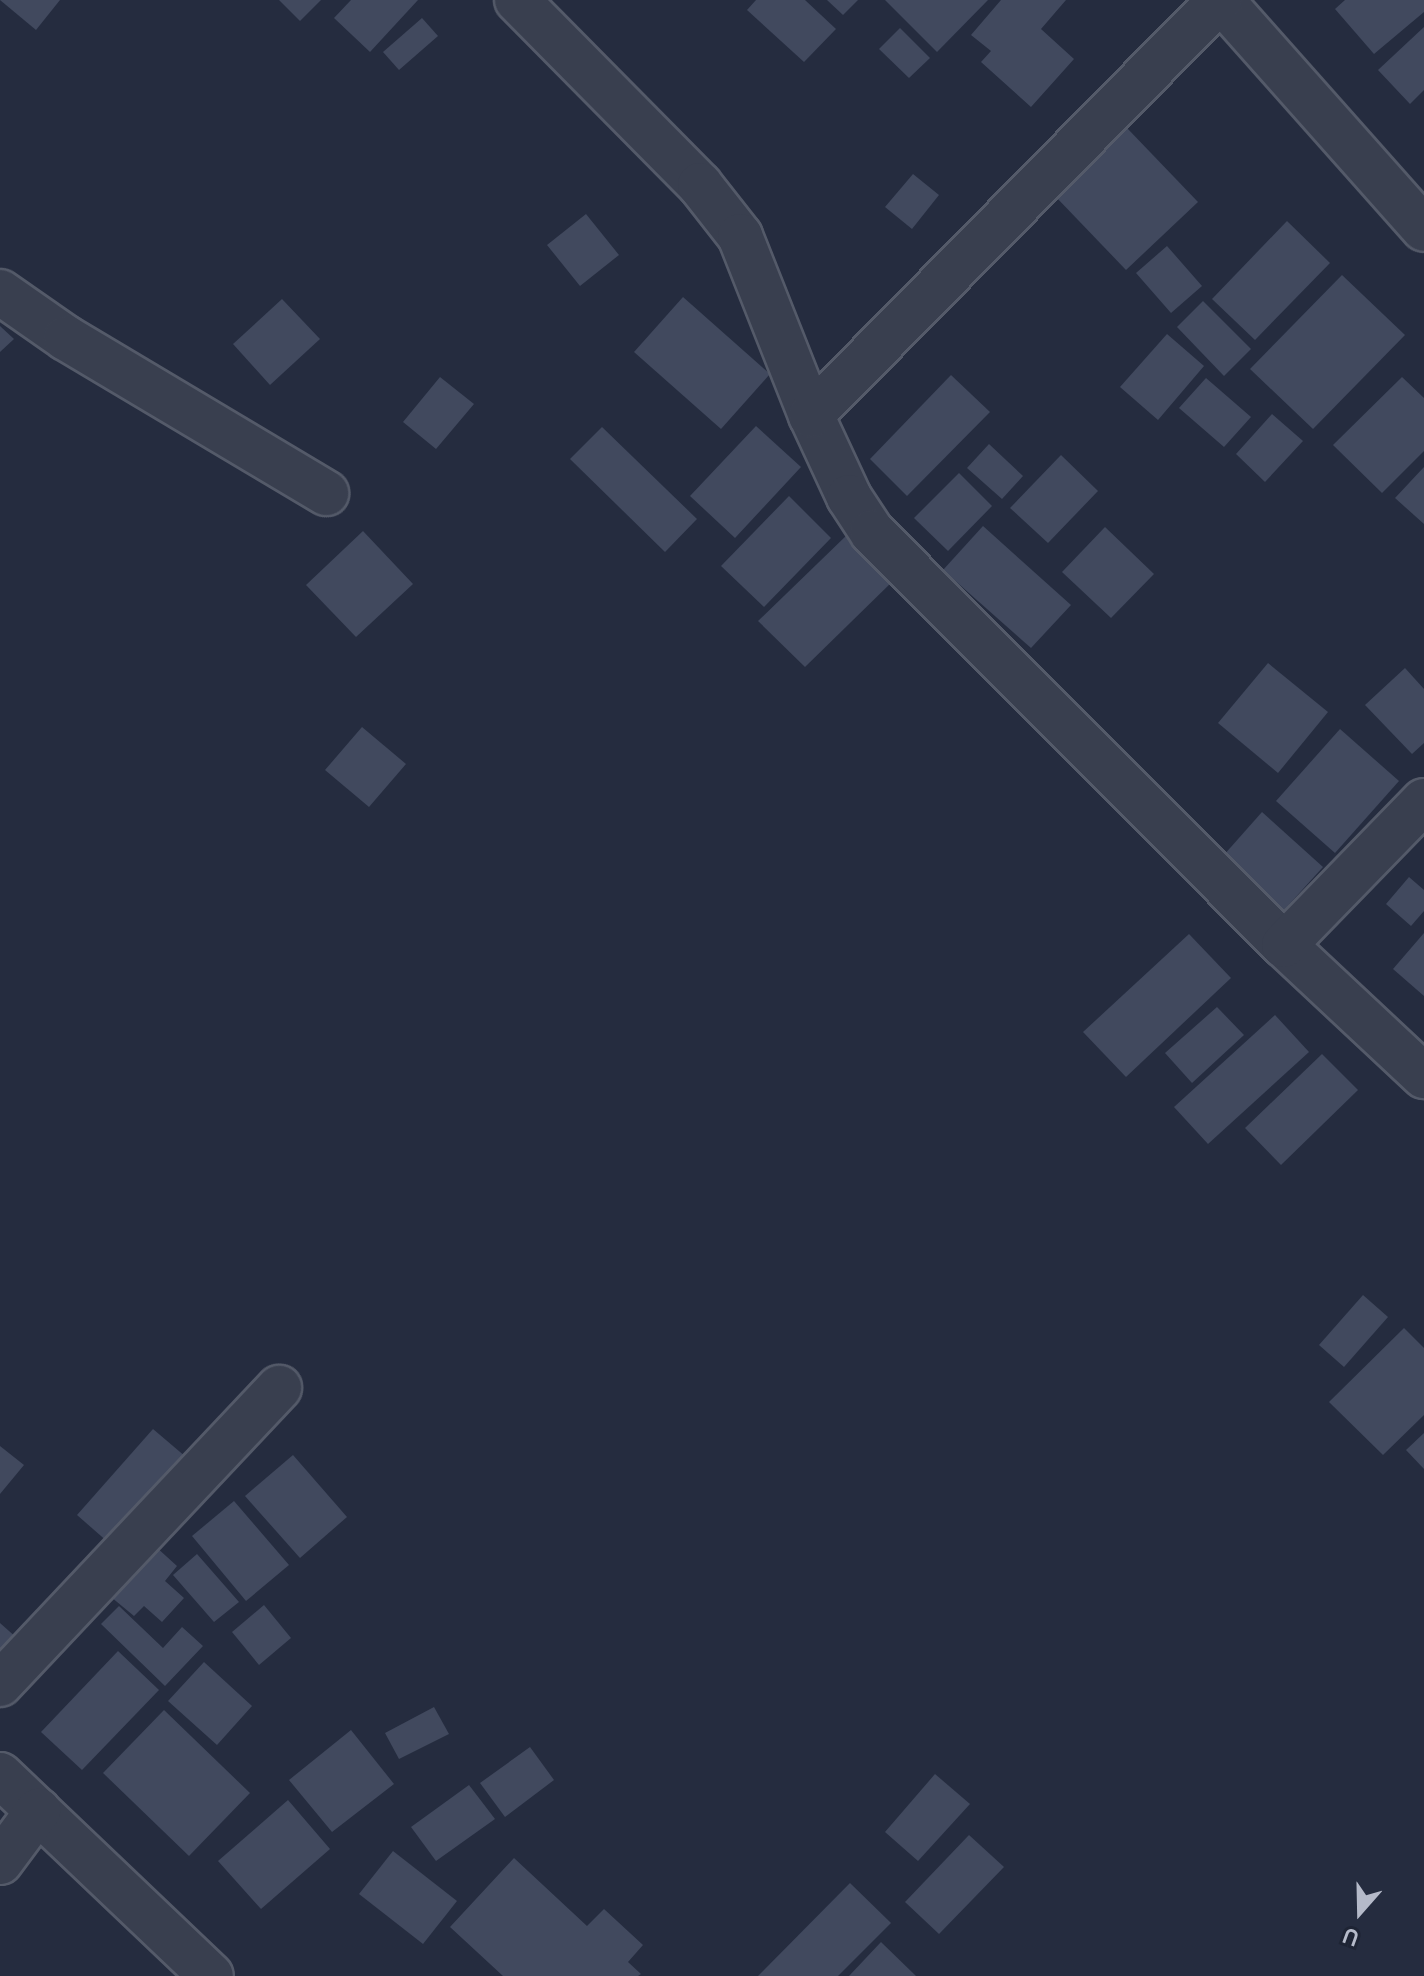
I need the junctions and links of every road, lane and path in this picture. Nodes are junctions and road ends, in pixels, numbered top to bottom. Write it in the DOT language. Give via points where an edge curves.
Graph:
graph roads {
  1 [pos="517,0"];
  2 [pos="1220,0"];
  3 [pos="1424,229"];
  4 [pos="0,292"];
  5 [pos="811,415"];
  6 [pos="326,493"];
  7 [pos="1424,801"];
  8 [pos="1284,945"];
  9 [pos="1424,1076"];
  10 [pos="279,1388"];
  11 [pos="0,1684"];
  12 [pos="0,1775"];
  13 [pos="38,1811"];
  14 [pos="0,1862"];
  15 [pos="211,1976"];
  1 -- 5 [label="street" via="700,185 740,236"];
  2 -- 3 [label="street"];
  2 -- 5 [label="street"];
  4 -- 6 [label="street" via="66,338"];
  5 -- 8 [label="street" via="849,497 872,532"];
  7 -- 8 [label="street"];
  8 -- 9 [label="street"];
  10 -- 11 [label="street"];
  12 -- 13 [label="street"];
  13 -- 14 [label="street"];
  13 -- 15 [label="street"];
}
